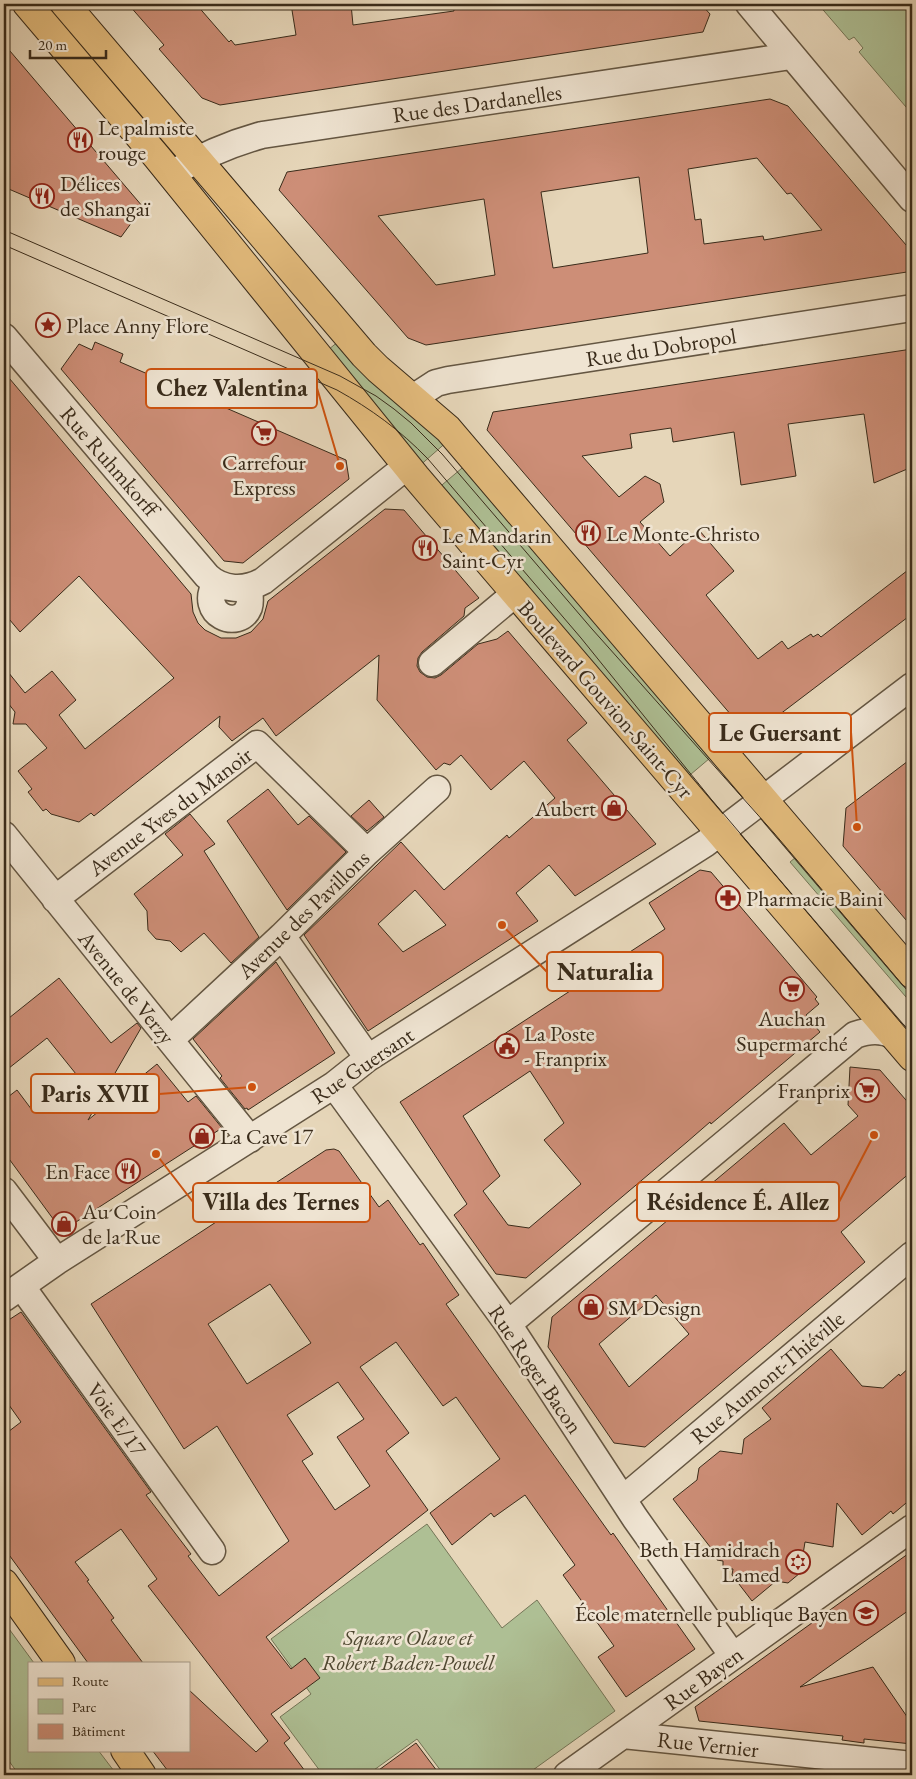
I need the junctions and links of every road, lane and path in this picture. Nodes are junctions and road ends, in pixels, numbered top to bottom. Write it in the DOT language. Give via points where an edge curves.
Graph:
graph roads {
  1 [pos="28,4"];
  2 [pos="65,4"];
  3 [pos="749,4"];
  4 [pos="791,56"];
  5 [pos="198,159"];
  6 [pos="171,174"];
  7 [pos="912,199"];
  8 [pos="912,308"];
  9 [pos="4,337"];
  10 [pos="413,398"];
  11 [pos="407,466"];
  12 [pos="516,594"];
  13 [pos="432,663"];
  14 [pos="912,686"];
  15 [pos="437,789"];
  16 [pos="764,800"];
  17 [pos="720,832"];
  18 [pos="4,834"];
  19 [pos="367,852"];
  20 [pos="55,899"];
  21 [pos="282,936"];
  22 [pos="912,974"];
  23 [pos="895,1036"];
  24 [pos="170,1040"];
  25 [pos="912,1057"];
  26 [pos="368,1058"];
  27 [pos="334,1085"];
  28 [pos="250,1139"];
  29 [pos="4,1191"];
  30 [pos="912,1255"];
  31 [pos="57,1261"];
  32 [pos="13,1292"];
  33 [pos="508,1324"];
  34 [pos="629,1509"];
  35 [pos="912,1528"];
  36 [pos="212,1551"];
  37 [pos="4,1583"];
  38 [pos="728,1649"];
  39 [pos="60,1662"];
  40 [pos="623,1735"];
  41 [pos="126,1752"];
  42 [pos="912,1765"];
  43 [pos="142,1775"];
  44 [pos="567,1775"];
  1 -- 6 [label="main road, Boulevard Gouvion-Saint-Cyr"];
  2 -- 5 [label="main road"];
  3 -- 4 [label="street"];
  4 -- 5 [label="street, Rue des Dardanelles" via="262,135 236,142"];
  4 -- 7 [label="street"];
  5 -- 6 [label="street, Rue des Dardanelles"];
  5 -- 10 [label="main road" via="364,355"];
  6 -- 11 [label="main road, Boulevard Gouvion-Saint-Cyr"];
  8 -- 10 [label="street, Rue du Dobropol" via="448,380 436,383"];
  9 -- 11 [label="street, Rue Ruhmkorff" via="216,583 211,596 219,616 234,619 245,613 249,607 249,587 264,581"];
  10 -- 16 [label="main road" via="448,430"];
  11 -- 12 [label="main road, Boulevard Gouvion-Saint-Cyr"];
  12 -- 13 [label="street"];
  12 -- 17 [label="main road, Boulevard Gouvion-Saint-Cyr"];
  14 -- 16 [label="street, Rue Guersant"];
  15 -- 19 [label="street, Avenue des Pavillons"];
  16 -- 17 [label="street, Rue Guersant"];
  16 -- 22 [label="main road"];
  17 -- 23 [label="main road, Boulevard Gouvion-Saint-Cyr"];
  17 -- 26 [label="street, Rue Guersant"];
  18 -- 20 [label="street, Avenue de Verzy"];
  19 -- 20 [label="street, Avenue Yves du Manoir" via="257,744"];
  19 -- 21 [label="street, Avenue des Pavillons"];
  20 -- 24 [label="street, Avenue de Verzy"];
  21 -- 24 [label="street, Avenue des Pavillons"];
  21 -- 26 [label="street"];
  23 -- 25 [label="main road, Boulevard Gouvion-Saint-Cyr"];
  23 -- 33 [label="street" via="880,1030 855,1035"];
  24 -- 28 [label="street, Avenue de Verzy"];
  26 -- 27 [label="street, Rue Guersant"];
  27 -- 28 [label="street, Rue Guersant"];
  27 -- 33 [label="street, Rue Roger Bacon"];
  28 -- 31 [label="street, Rue Guersant"];
  29 -- 31 [label="street"];
  30 -- 34 [label="street, Rue Aumont-Thiéville"];
  31 -- 32 [label="street, Rue Guersant"];
  32 -- 36 [label="street, Voie E/17"];
  33 -- 34 [label="street, Rue Roger Bacon"];
  34 -- 38 [label="street, Rue Roger Bacon"];
  35 -- 38 [label="street, Rue Bayen"];
  37 -- 39 [label="main road"];
  38 -- 40 [label="street, Rue Bayen"];
  40 -- 42 [label="street, Rue Vernier"];
  40 -- 44 [label="street, Rue Bayen"];
  41 -- 43 [label="main road"];
}
